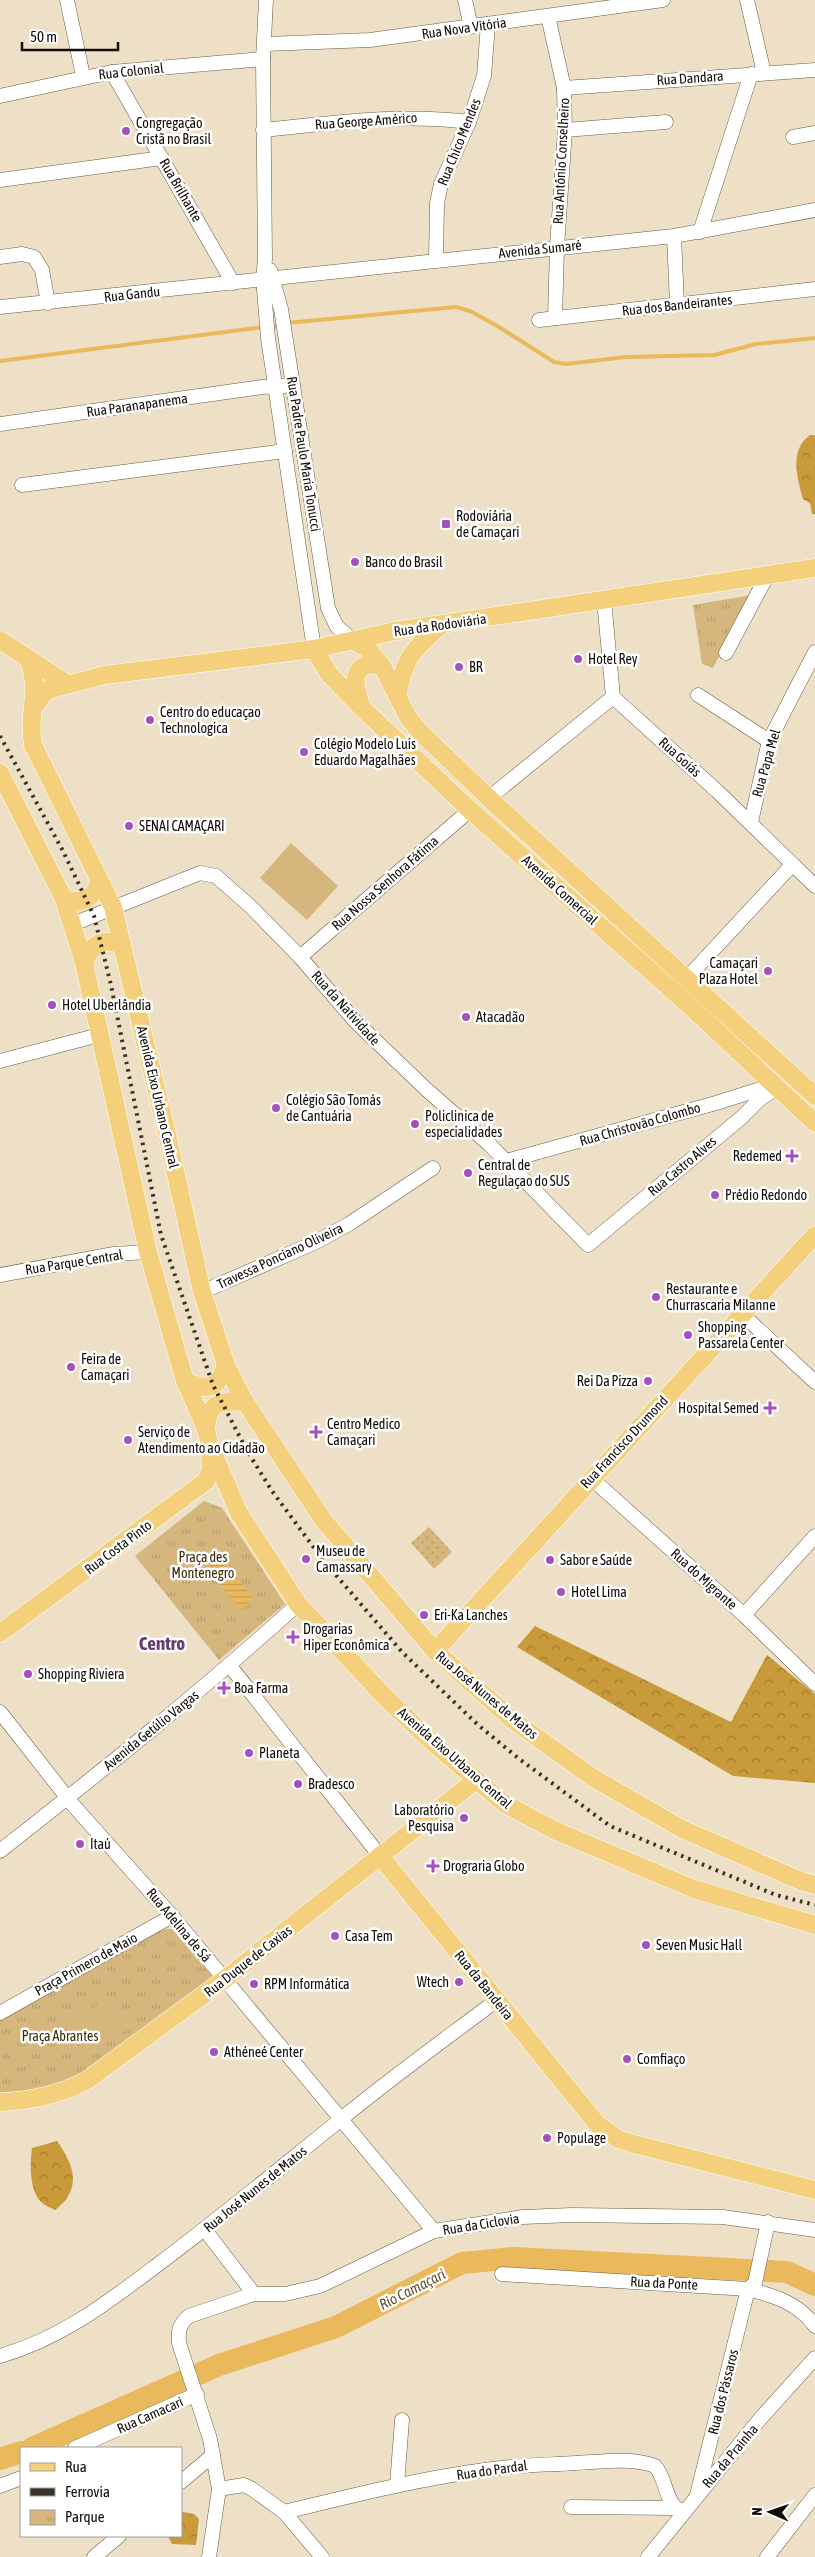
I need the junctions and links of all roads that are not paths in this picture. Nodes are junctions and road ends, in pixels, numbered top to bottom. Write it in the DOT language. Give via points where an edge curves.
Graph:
graph roads {
  1 [pos="67,0"];
  2 [pos="266,0"];
  3 [pos="465,0"];
  4 [pos="664,0"];
  5 [pos="747,0"];
  6 [pos="548,16"];
  7 [pos="488,24"];
  8 [pos="471,27"];
  9 [pos="264,44"];
  10 [pos="263,58"];
  11 [pos="815,70"];
  12 [pos="112,72"];
  13 [pos="757,74"];
  14 [pos="83,76"];
  15 [pos="564,88"];
  16 [pos="0,96"];
  17 [pos="469,122"];
  18 [pos="666,122"];
  19 [pos="263,130"];
  20 [pos="565,130"];
  21 [pos="815,133"];
  22 [pos="793,137"];
  23 [pos="162,158"];
  24 [pos="0,180"];
  25 [pos="815,210"];
  26 [pos="700,232"];
  27 [pos="674,236"];
  28 [pos="557,247"];
  29 [pos="0,257"];
  30 [pos="436,260"];
  31 [pos="268,277"];
  32 [pos="234,283"];
  33 [pos="815,289"];
  34 [pos="48,303"];
  35 [pos="677,305"];
  36 [pos="0,307"];
  37 [pos="555,318"];
  38 [pos="539,320"];
  39 [pos="275,386"];
  40 [pos="294,387"];
  41 [pos="0,424"];
  42 [pos="285,452"];
  43 [pos="22,485"];
  44 [pos="815,568"];
  45 [pos="766,576"];
  46 [pos="604,600"];
  47 [pos="441,625"];
  48 [pos="0,640"];
  49 [pos="354,641"];
  50 [pos="314,649"];
  51 [pos="815,652"];
  52 [pos="726,653"];
  53 [pos="274,654"];
  54 [pos="29,660"];
  55 [pos="382,666"];
  56 [pos="329,674"];
  57 [pos="66,683"];
  58 [pos="698,695"];
  59 [pos="397,696"];
  60 [pos="612,697"];
  61 [pos="33,708"];
  62 [pos="362,708"];
  63 [pos="769,741"];
  64 [pos="0,773"];
  65 [pos="488,798"];
  66 [pos="470,810"];
  67 [pos="750,822"];
  68 [pos="792,864"];
  69 [pos="100,882"];
  70 [pos="815,886"];
  71 [pos="64,899"];
  72 [pos="113,907"];
  73 [pos="73,924"];
  74 [pos="122,944"];
  75 [pos="300,957"];
  76 [pos="84,963"];
  77 [pos="687,978"];
  78 [pos="99,1035"];
  79 [pos="0,1061"];
  80 [pos="777,1063"];
  81 [pos="772,1083"];
  82 [pos="815,1096"];
  83 [pos="716,1103"];
  84 [pos="815,1123"];
  85 [pos="726,1129"];
  86 [pos="506,1162"];
  87 [pos="433,1168"];
  88 [pos="815,1235"];
  89 [pos="588,1245"];
  90 [pos="148,1252"];
  91 [pos="0,1275"];
  92 [pos="202,1292"];
  93 [pos="742,1314"];
  94 [pos="226,1365"];
  95 [pos="185,1380"];
  96 [pos="815,1382"];
  97 [pos="244,1402"];
  98 [pos="208,1438"];
  99 [pos="591,1478"];
  100 [pos="815,1536"];
  101 [pos="298,1604"];
  102 [pos="744,1615"];
  103 [pos="0,1633"];
  104 [pos="435,1651"];
  105 [pos="230,1666"];
  106 [pos="815,1684"];
  107 [pos="0,1712"];
  108 [pos="476,1780"];
  109 [pos="67,1798"];
  110 [pos="0,1851"];
  111 [pos="380,1856"];
  112 [pos="815,1884"];
  113 [pos="172,1916"];
  114 [pos="815,1924"];
  115 [pos="225,1980"];
  116 [pos="497,2000"];
  117 [pos="0,2013"];
  118 [pos="0,2102"];
  119 [pos="341,2119"];
  120 [pos="815,2190"];
  121 [pos="768,2222"];
  122 [pos="205,2230"];
  123 [pos="815,2230"];
  124 [pos="434,2231"];
  125 [pos="502,2274"];
  126 [pos="752,2286"];
  127 [pos="254,2294"];
  128 [pos="815,2326"];
  129 [pos="0,2356"];
  130 [pos="815,2358"];
  131 [pos="196,2391"];
  132 [pos="402,2420"];
  133 [pos="77,2447"];
  134 [pos="213,2455"];
  135 [pos="20,2478"];
  136 [pos="182,2481"];
  137 [pos="397,2485"];
  138 [pos="0,2486"];
  139 [pos="219,2488"];
  140 [pos="697,2495"];
  141 [pos="815,2495"];
  142 [pos="571,2507"];
  143 [pos="680,2511"];
  144 [pos="284,2512"];
  145 [pos="118,2537"];
  146 [pos="94,2557"];
  147 [pos="209,2557"];
  148 [pos="322,2557"];
  149 [pos="648,2557"];
  150 [pos="767,2557"];
  1 -- 14 [label="street"];
  2 -- 9 [label="street, Rua Padre Paulo Maria Tonucci"];
  3 -- 8 [label="street"];
  4 -- 6 [label="street, Rua Nova Vitória"];
  5 -- 13 [label="street"];
  6 -- 7 [label="street, Rua Nova Vitória"];
  6 -- 15 [label="street, Rua Antônio Conselheiro"];
  7 -- 8 [label="street, Rua Nova Vitória"];
  7 -- 17 [label="street, Rua Chico Mendes" via="484,76"];
  8 -- 9 [label="street, Rua Nova Vitória" via="370,40"];
  9 -- 10 [label="street, Rua Padre Paulo Maria Tonucci"];
  10 -- 12 [label="street, Rua Colonial"];
  10 -- 19 [label="street, Rua Padre Paulo Maria Tonucci"];
  11 -- 13 [label="street, Rua Dandara"];
  12 -- 14 [label="street, Rua Colonial"];
  12 -- 23 [label="street, Rua Brilhante"];
  13 -- 15 [label="street, Rua Dandara"];
  13 -- 26 [label="street"];
  14 -- 16 [label="street, Rua Colonial"];
  15 -- 20 [label="street, Rua Antônio Conselheiro"];
  17 -- 19 [label="street, Rua George Américo" via="438,118 386,118"];
  17 -- 30 [label="street, Rua Chico Mendes" via="441,184 437,203"];
  18 -- 20 [label="street"];
  19 -- 31 [label="street, Rua Padre Paulo Maria Tonucci"];
  20 -- 28 [label="street, Rua Antônio Conselheiro"];
  21 -- 22 [label="street"];
  23 -- 24 [label="street"];
  23 -- 32 [label="street, Rua Brilhante"];
  25 -- 26 [label="street, Avenida Sumaré"];
  26 -- 27 [label="street, Avenida Sumaré"];
  27 -- 28 [label="street, Avenida Sumaré"];
  27 -- 35 [label="street"];
  28 -- 30 [label="street, Avenida Sumaré"];
  28 -- 37 [label="street, Rua Antônio Conselheiro"];
  29 -- 34 [label="street" via="22,254 34,257 42,270"];
  30 -- 31 [label="street, Avenida Sumaré"];
  31 -- 32 [label="street, Rua Gandu"];
  31 -- 39 [label="street, Rua Padre Paulo Maria Tonucci" via="266,310"];
  31 -- 40 [label="street, Rua Padre Paulo Maria Tonucci" via="281,309"];
  32 -- 34 [label="street, Rua Gandu"];
  33 -- 35 [label="street, Rua dos Bandeirantes"];
  34 -- 36 [label="street, Rua Gandu"];
  35 -- 37 [label="street, Rua dos Bandeirantes"];
  37 -- 38 [label="street, Rua dos Bandeirantes"];
  39 -- 40 [label="street, Rua Paranapanema"];
  39 -- 41 [label="street, Rua Paranapanema"];
  39 -- 42 [label="street, Rua Padre Paulo Maria Tonucci"];
  40 -- 49 [label="street, Rua Padre Paulo Maria Tonucci" via="328,608 337,627"];
  42 -- 43 [label="street"];
  42 -- 50 [label="street, Rua Padre Paulo Maria Tonucci"];
  44 -- 45 [label="main road, Rua da Rodoviária"];
  45 -- 46 [label="main road, Rua da Rodoviária"];
  45 -- 52 [label="street"];
  46 -- 47 [label="main road, Rua da Rodoviária"];
  46 -- 60 [label="street"];
  47 -- 49 [label="main road, Rua da Rodoviária"];
  47 -- 59 [label="main road" via="408,656"];
  48 -- 54 [label="main road"];
  49 -- 50 [label="main road, Rua da Rodoviária"];
  49 -- 55 [label="main road, Avenida Comercial" via="368,649"];
  50 -- 53 [label="main road, Rua da Rodoviária"];
  50 -- 56 [label="main road, Avenida Comercial"];
  51 -- 63 [label="street, Rua Papa Mel"];
  53 -- 56 [label="main road" via="298,659"];
  53 -- 57 [label="main road, Rua da Rodoviária"];
  54 -- 57 [label="main road"];
  54 -- 61 [label="main road, Avenida Eixo Urbano Central" via="35,686"];
  55 -- 59 [label="main road, Avenida Comercial"];
  55 -- 62 [label="main road" via="372,664 360,668 357,674 355,690"];
  56 -- 62 [label="main road, Avenida Comercial"];
  57 -- 61 [label="main road, Rua da Rodoviária" via="47,690"];
  58 -- 63 [label="street"];
  59 -- 65 [label="main road, Avenida Comercial" via="419,731"];
  60 -- 65 [label="street"];
  60 -- 67 [label="street, Rua Goiás"];
  61 -- 69 [label="main road, Avenida Eixo Urbano Central" via="30,730 33,745"];
  62 -- 66 [label="main road, Avenida Comercial"];
  63 -- 67 [label="street, Rua Papa Mel"];
  64 -- 71 [label="main road, Avenida Eixo Urbano Central"];
  65 -- 77 [label="main road, Avenida Comercial"];
  66 -- 75 [label="street, Rua Nossa Senhora Fátima"];
  66 -- 81 [label="main road, Avenida Comercial"];
  67 -- 68 [label="street, Rua Goiás"];
  68 -- 70 [label="street, Rua Goiás"];
  68 -- 77 [label="street"];
  69 -- 71 [label="main road" via="88,900 74,902"];
  69 -- 72 [label="main road, Avenida Eixo Urbano Central"];
  71 -- 73 [label="main road, Avenida Eixo Urbano Central"];
  72 -- 73 [label="street, Rua da Natividade"];
  72 -- 74 [label="main road, Avenida Eixo Urbano Central"];
  72 -- 75 [label="street, Rua da Natividade" via="200,873 216,876"];
  73 -- 76 [label="main road, Avenida Eixo Urbano Central"];
  74 -- 76 [label="main road" via="96,944 91,947"];
  74 -- 92 [label="main road, Avenida Eixo Urbano Central"];
  75 -- 86 [label="street, Rua da Natividade" via="355,1021"];
  76 -- 78 [label="main road, Avenida Eixo Urbano Central"];
  77 -- 80 [label="main road, Avenida Comercial"];
  78 -- 79 [label="street"];
  78 -- 90 [label="main road, Avenida Eixo Urbano Central"];
  80 -- 81 [label="main road"];
  80 -- 82 [label="main road, Avenida Comercial"];
  81 -- 83 [label="street, Rua Christovão Colombo"];
  81 -- 84 [label="main road, Avenida Comercial"];
  81 -- 85 [label="street, Rua Castro Alves" via="761,1098"];
  83 -- 85 [label="street" via="728,1112"];
  83 -- 86 [label="street, Rua Christovão Colombo"];
  85 -- 89 [label="street, Rua Castro Alves"];
  86 -- 89 [label="street, Rua da Natividade"];
  87 -- 92 [label="street, Travessa Ponciano Oliveira" via="316,1242"];
  88 -- 93 [label="main road, Rua Francisco Drumond"];
  90 -- 91 [label="street, Rua Parque Central" via="114,1254"];
  90 -- 95 [label="main road, Avenida Eixo Urbano Central"];
  92 -- 94 [label="main road, Avenida Eixo Urbano Central"];
  93 -- 96 [label="street"];
  93 -- 99 [label="main road, Rua Francisco Drumond"];
  94 -- 95 [label="main road" via="214,1385 200,1387"];
  94 -- 97 [label="main road, Avenida Eixo Urbano Central"];
  95 -- 98 [label="main road, Avenida Eixo Urbano Central"];
  97 -- 98 [label="main road" via="212,1407 207,1414"];
  97 -- 104 [label="main road, Rua José Nunes de Matos" via="324,1521"];
  98 -- 101 [label="main road, Avenida Eixo Urbano Central" via="238,1513"];
  98 -- 103 [label="main road, Rua Costa Pinto" via="211,1469 206,1481"];
  99 -- 102 [label="street, Rua do Migrante"];
  99 -- 104 [label="main road, Rua Francisco Drumond"];
  100 -- 102 [label="street"];
  101 -- 105 [label="street, Avenida Getúlio Vargas"];
  101 -- 108 [label="main road, Avenida Eixo Urbano Central" via="384,1696"];
  102 -- 106 [label="street, Rua do Migrante"];
  104 -- 112 [label="main road, Rua José Nunes de Matos" via="514,1721 595,1779 682,1829 801,1882"];
  105 -- 109 [label="street, Avenida Getúlio Vargas"];
  105 -- 111 [label="street, Rua da Bandeira"];
  107 -- 109 [label="street, Rua Adelina de Sá"];
  108 -- 111 [label="main road, Rua Duque de Caxias"];
  108 -- 114 [label="main road, Avenida Eixo Urbano Central" via="505,1804 556,1831 694,1889"];
  109 -- 110 [label="street, Avenida Getúlio Vargas"];
  109 -- 113 [label="street, Rua Adelina de Sá"];
  111 -- 115 [label="main road, Rua Duque de Caxias"];
  111 -- 116 [label="main road, Rua da Bandeira"];
  113 -- 115 [label="street, Rua Adelina de Sá"];
  113 -- 117 [label="street, Praça Primero de Maio"];
  115 -- 118 [label="main road, Rua Duque de Caxias" via="86,2081 63,2092 23,2101"];
  115 -- 119 [label="street, Rua Adelina de Sá"];
  116 -- 119 [label="street, Rua José Nunes de Matos"];
  116 -- 120 [label="main road, Rua da Bandeira" via="597,2124 618,2139"];
  119 -- 122 [label="street, Rua José Nunes de Matos"];
  119 -- 124 [label="street, Rua Adelina de Sá"];
  121 -- 123 [label="street, Rua da Ciclovia"];
  121 -- 124 [label="street, Rua da Ciclovia" via="723,2217 572,2215 523,2217"];
  121 -- 126 [label="street, Rua dos Pássaros"];
  122 -- 127 [label="street"];
  122 -- 129 [label="street, Rua José Nunes de Matos" via="65,2331 27,2349"];
  124 -- 127 [label="street, Rua da Ciclovia" via="320,2286 285,2294"];
  125 -- 126 [label="street, Rua da Ponte"];
  126 -- 128 [label="street, Rua da Ponte" via="781,2298"];
  126 -- 140 [label="street, Rua dos Pássaros"];
  127 -- 131 [label="street, Rua da Ciclovia" via="189,2316 182,2322 178,2331 179,2343"];
  130 -- 140 [label="street, Rua da Prainha"];
  131 -- 133 [label="street, Rua Camacari"];
  131 -- 134 [label="street, Rua da Ciclovia"];
  132 -- 137 [label="street"];
  134 -- 136 [label="street"];
  134 -- 139 [label="street, Rua da Ciclovia"];
  135 -- 138 [label="street"];
  137 -- 143 [label="street, Rua do Pardal" via="523,2465 632,2462 655,2466 662,2474 670,2500"];
  137 -- 144 [label="street, Rua do Pardal"];
  139 -- 144 [label="street" via="244,2485"];
  139 -- 147 [label="street, Rua da Ciclovia"];
  140 -- 143 [label="street, Rua da Prainha"];
  141 -- 150 [label="street"];
  142 -- 143 [label="street"];
  143 -- 149 [label="street, Rua da Prainha"];
  144 -- 148 [label="street"];
  145 -- 146 [label="street"];
}
